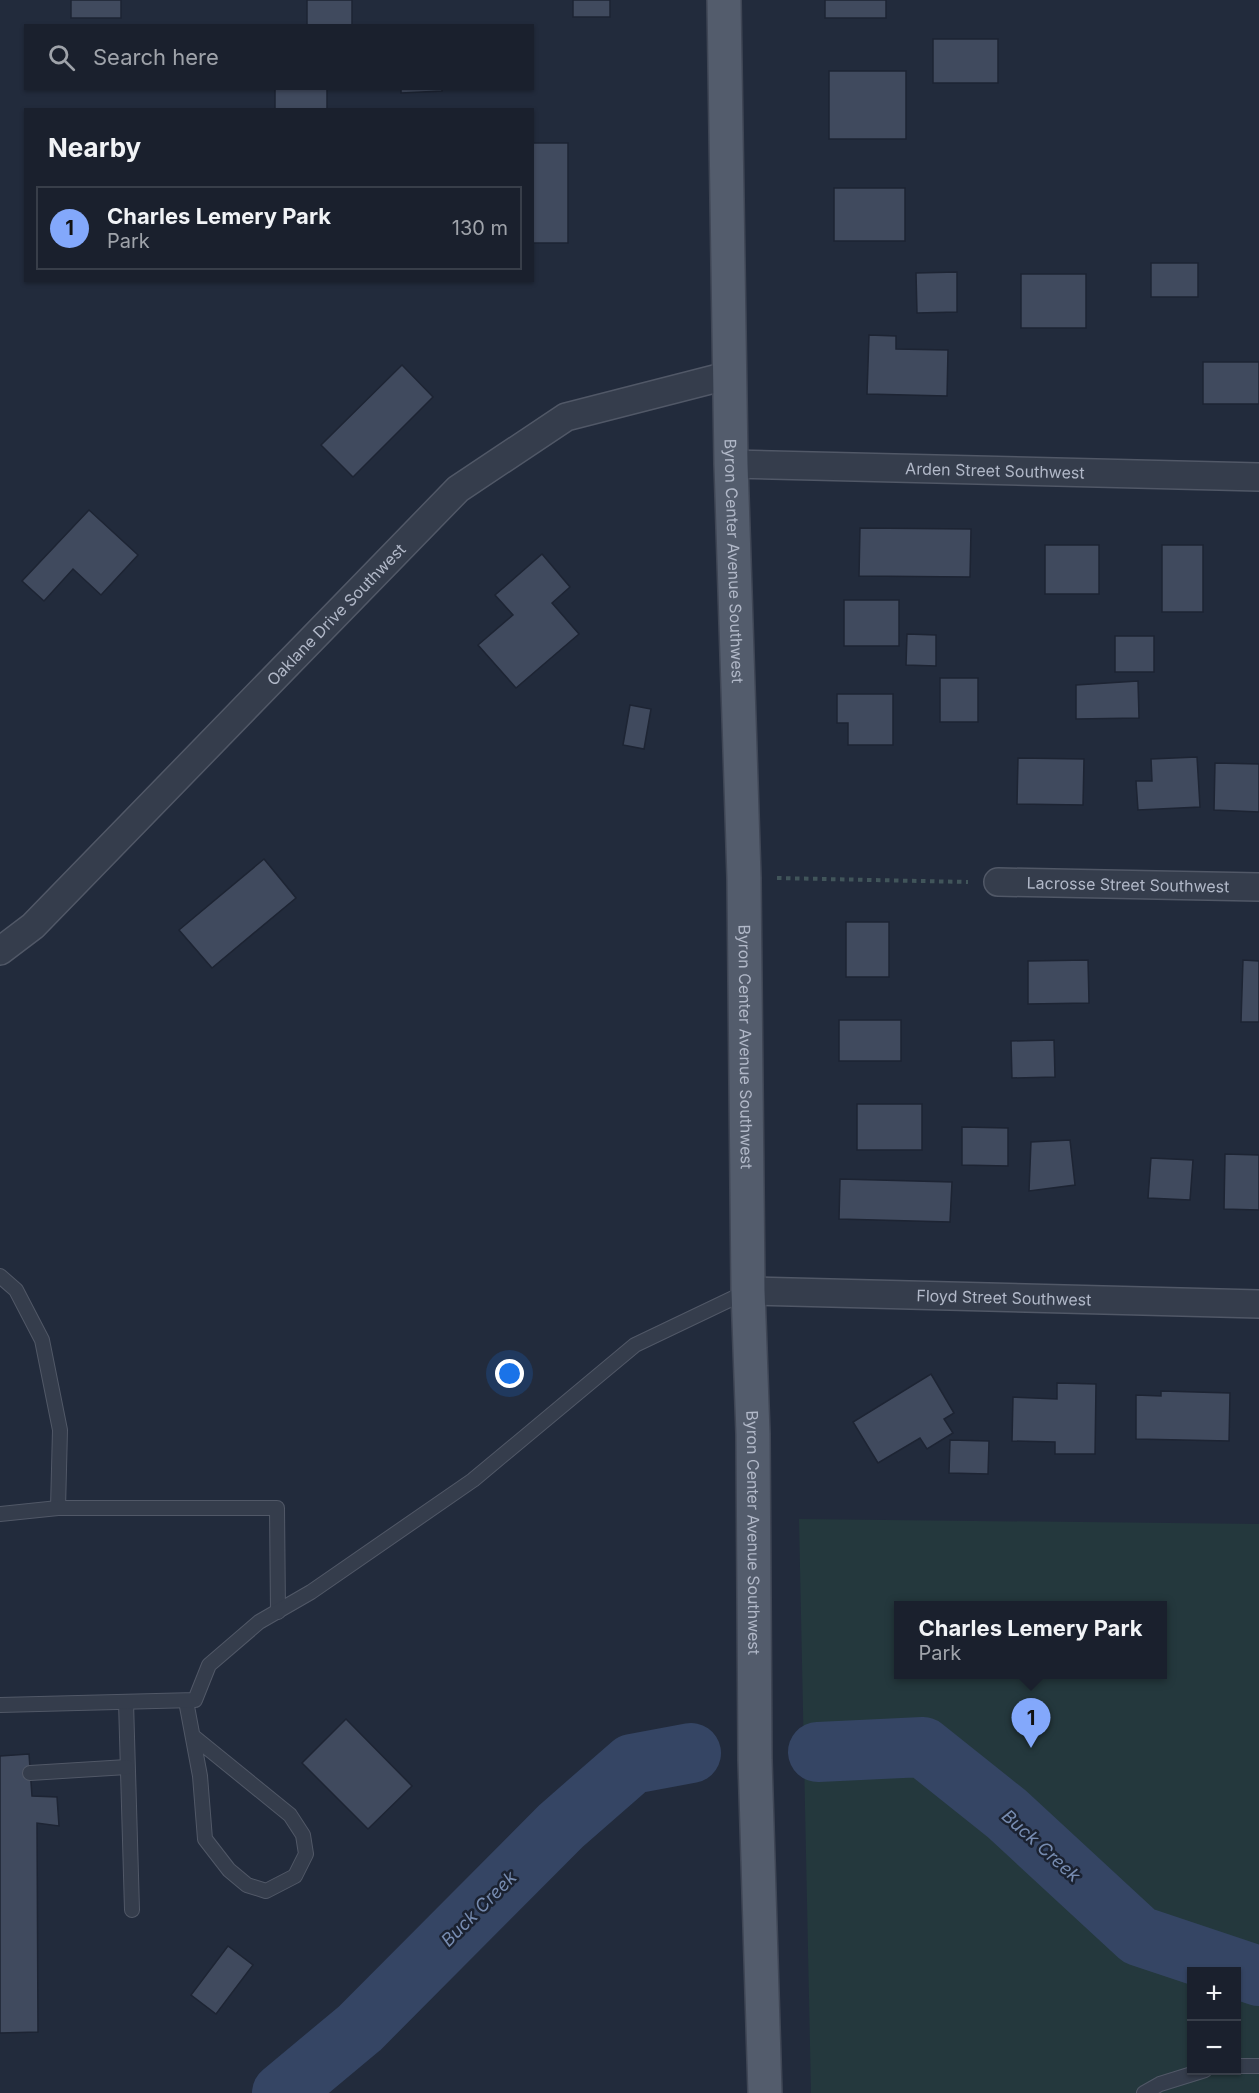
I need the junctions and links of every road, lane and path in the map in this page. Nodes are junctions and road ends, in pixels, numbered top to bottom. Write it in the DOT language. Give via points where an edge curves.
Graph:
graph roads {
  1 [pos="724,0"];
  2 [pos="730,375"];
  3 [pos="731,464"];
  4 [pos="1259,477"];
  5 [pos="744,878"];
  6 [pos="998,882"];
  7 [pos="1259,887"];
  8 [pos="0,951"];
  9 [pos="0,1276"];
  10 [pos="748,1291"];
  11 [pos="1259,1304"];
  12 [pos="58,1508"];
  13 [pos="0,1514"];
  14 [pos="278,1611"];
  15 [pos="186,1701"];
  16 [pos="126,1702"];
  17 [pos="0,1705"];
  18 [pos="194,1737"];
  19 [pos="127,1767"];
  20 [pos="30,1773"];
  21 [pos="132,1910"];
  22 [pos="1241,2066"];
  23 [pos="1259,2066"];
  24 [pos="1190,2075"];
  25 [pos="765,2093"];
  26 [pos="1144,2093"];
  1 -- 2 [label="main road, Byron Center Avenue Southwest"];
  2 -- 3 [label="main road, Byron Center Avenue Southwest"];
  2 -- 8 [label="street, Oaklane Drive Southwest" via="566,417 458,489 33,926"];
  3 -- 4 [label="street, Arden Street Southwest"];
  3 -- 5 [label="main road, Byron Center Avenue Southwest"];
  5 -- 6 [label="path"];
  5 -- 10 [label="main road, Byron Center Avenue Southwest"];
  6 -- 7 [label="street, Lacrosse Street Southwest"];
  9 -- 12 [label="lane" via="16,1290 42,1340 60,1430"];
  10 -- 11 [label="street, Floyd Street Southwest"];
  10 -- 14 [label="lane" via="635,1345 473,1480 312,1592"];
  10 -- 25 [label="main road, Byron Center Avenue Southwest"];
  12 -- 13 [label="lane"];
  12 -- 14 [label="lane" via="277,1508"];
  14 -- 15 [label="lane" via="209,1665 195,1700"];
  15 -- 16 [label="lane"];
  15 -- 18 [label="lane"];
  16 -- 17 [label="lane"];
  16 -- 19 [label="lane"];
  18 -- 18 [label="lane" via="205,1839 229,1870 247,1885 266,1891 295,1876 306,1854 303,1835 290,1815"];
  19 -- 20 [label="lane"];
  19 -- 21 [label="lane"];
  22 -- 23 [label="lane"];
  24 -- 26 [label="lane"];
}
